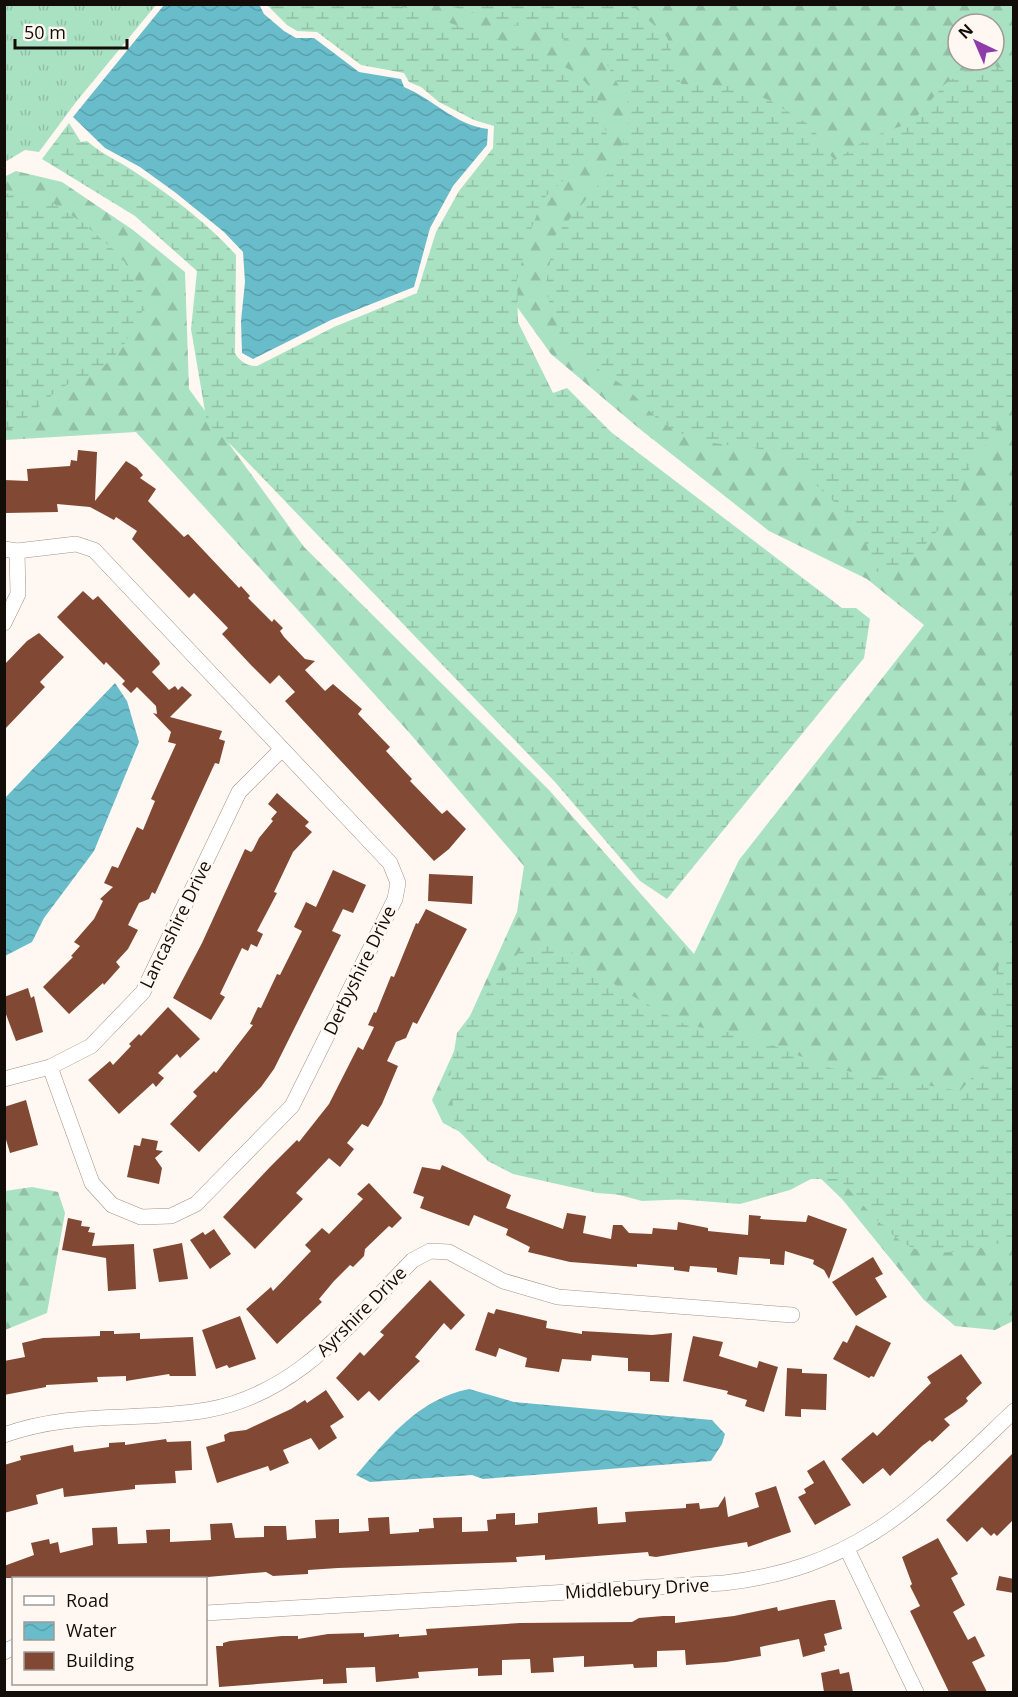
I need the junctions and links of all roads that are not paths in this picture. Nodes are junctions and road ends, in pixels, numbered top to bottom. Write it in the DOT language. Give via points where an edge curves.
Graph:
graph roads {
  1 [pos="11,550"];
  2 [pos="4,623"];
  3 [pos="282,749"];
  4 [pos="50,1067"];
  5 [pos="4,1079"];
  6 [pos="792,1315"];
  7 [pos="1014,1411"];
  8 [pos="4,1435"];
  9 [pos="847,1550"];
  10 [pos="207,1612"];
  11 [pos="916,1692"];
  1 -- 2 [label="street" via="18,594"];
  1 -- 3 [label="street, Derbyshire Drive" via="76,544 94,550"];
  3 -- 4 [label="street, Lancashire Drive" via="239,792 143,992 91,1046"];
  3 -- 4 [label="street, Derbyshire Drive" via="390,863 398,883 395,899 292,1106 196,1204 171,1216 141,1217 112,1205 92,1183"];
  4 -- 5 [label="street, Lancashire Drive"];
  6 -- 8 [label="street, Ayrshire Drive" via="558,1296 502,1281 448,1252 430,1251 412,1260 309,1365 255,1397 207,1410 80,1418"];
  7 -- 9 [label="street, Middlebury Drive" via="916,1504"];
  9 -- 10 [label="street, Middlebury Drive" via="785,1573 724,1583"];
  9 -- 11 [label="street"];
}
